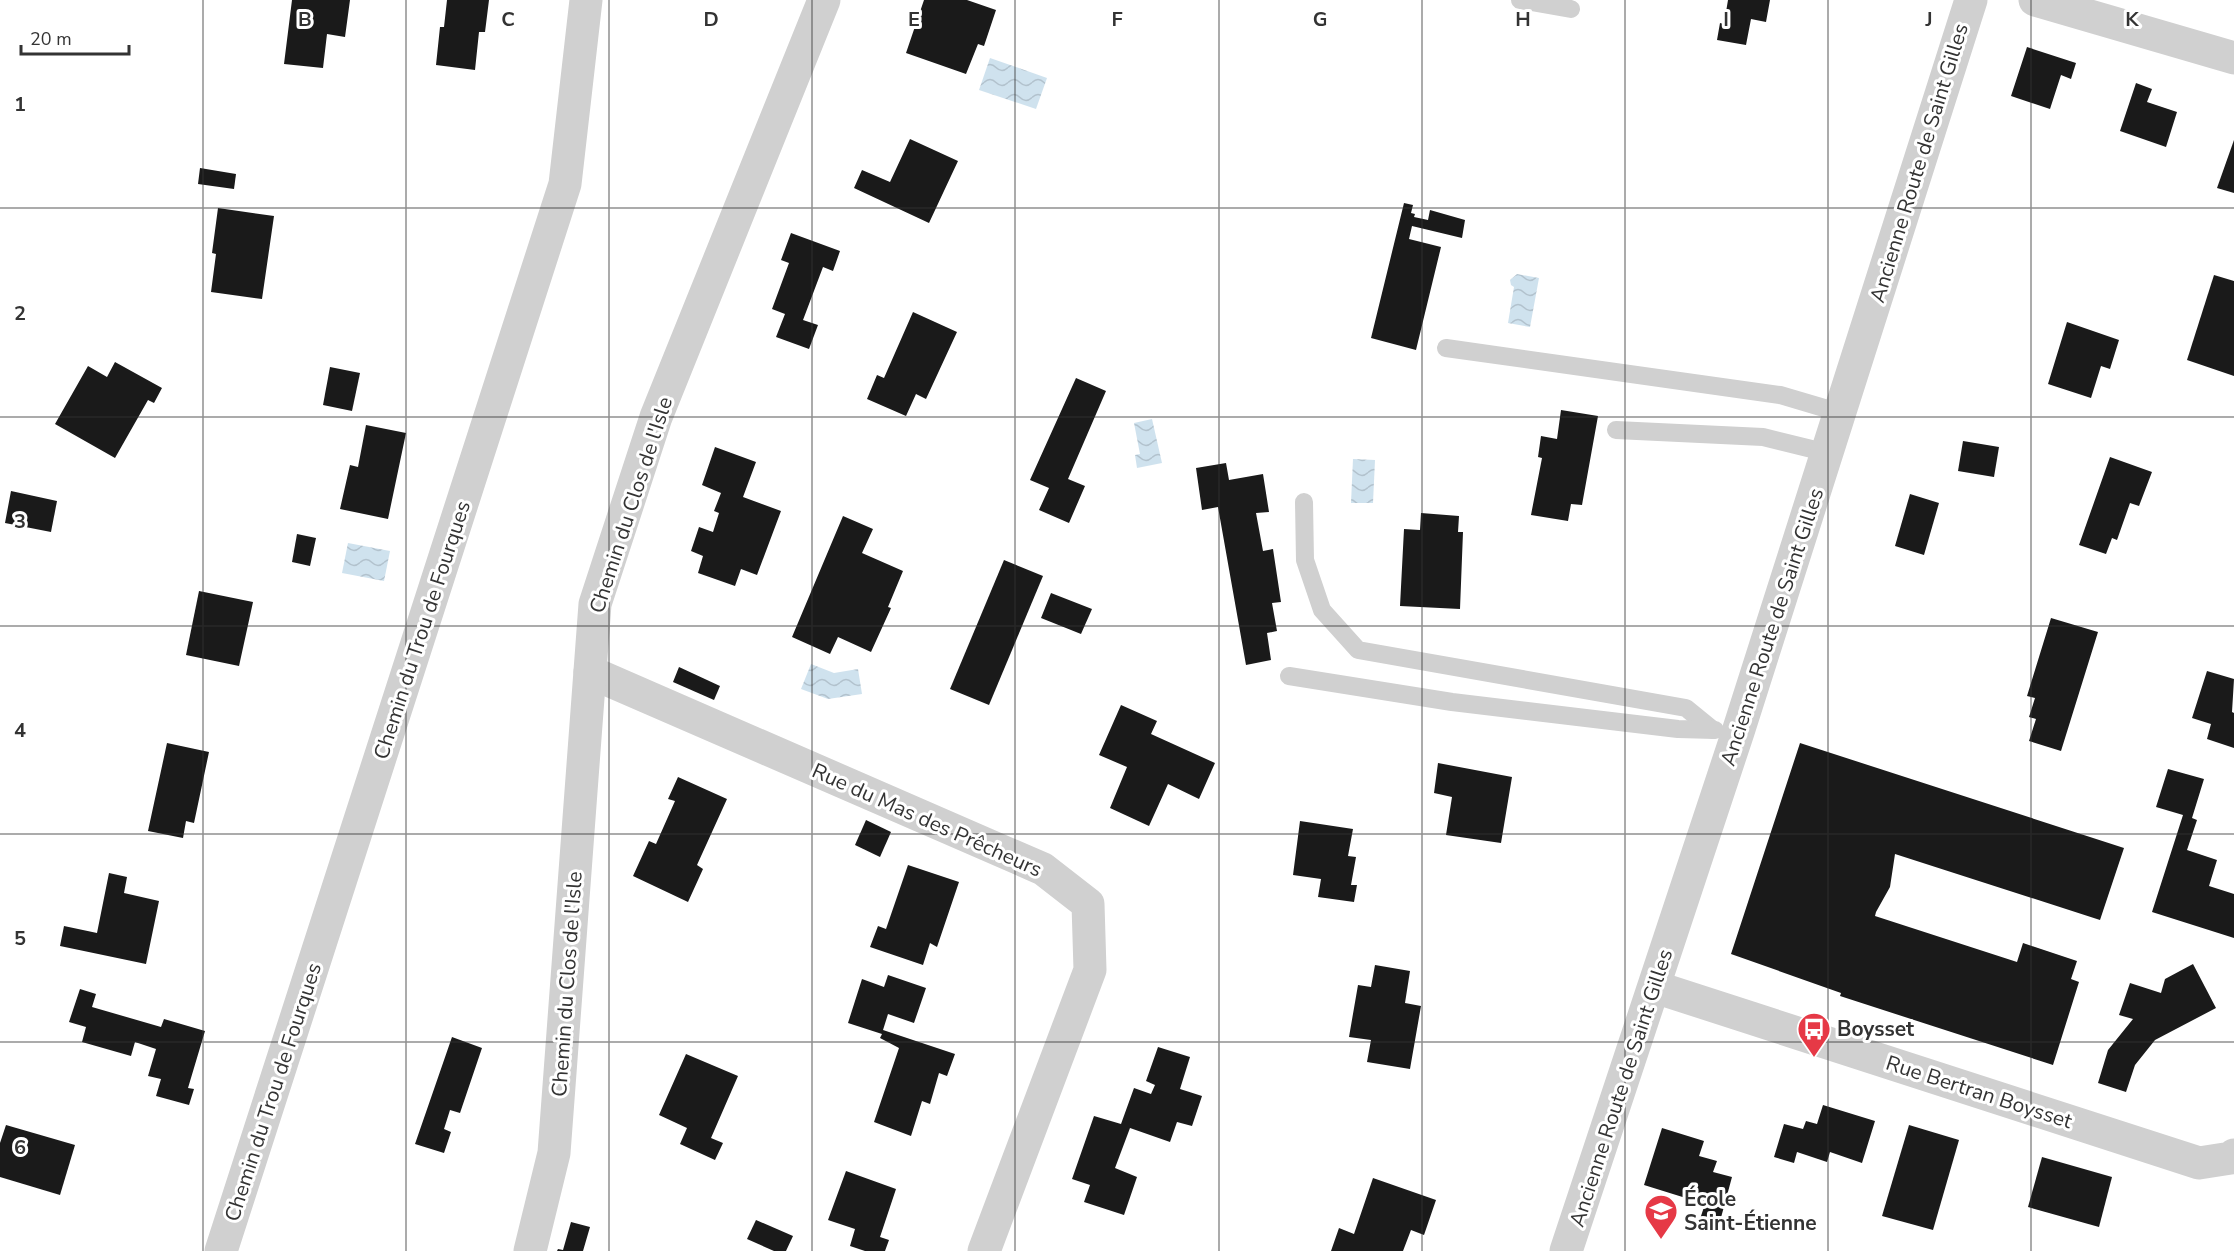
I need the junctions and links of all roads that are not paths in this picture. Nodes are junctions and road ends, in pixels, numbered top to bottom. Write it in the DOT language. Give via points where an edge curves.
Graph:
graph roads {
  1 [pos="585,0"];
  2 [pos="824,0"];
  3 [pos="1520,0"];
  4 [pos="1971,0"];
  5 [pos="2035,0"];
  6 [pos="1571,9"];
  7 [pos="2234,58"];
  8 [pos="1446,348"];
  9 [pos="1841,413"];
  10 [pos="1616,430"];
  11 [pos="1828,453"];
  12 [pos="1304,502"];
  13 [pos="590,672"];
  14 [pos="1289,676"];
  15 [pos="1725,731"];
  16 [pos="1655,987"];
  17 [pos="2234,1155"];
  18 [pos="221,1251"];
  19 [pos="530,1251"];
  20 [pos="984,1251"];
  21 [pos="1566,1251"];
  1 -- 18 [label="street, Chemin du Trou de Fourques" via="565,184"];
  2 -- 13 [label="street, Chemin du Clos de l'Isle" via="656,417 595,604"];
  3 -- 6 [label="lane"];
  4 -- 9 [label="street, Ancienne Route de Saint Gilles"];
  5 -- 7 [label="street"];
  8 -- 9 [label="lane" via="1780,395"];
  9 -- 11 [label="street, Ancienne Route de Saint Gilles"];
  10 -- 11 [label="lane" via="1763,437"];
  11 -- 15 [label="street, Ancienne Route de Saint Gilles"];
  12 -- 15 [label="lane" via="1305,560 1322,610 1358,650 1686,708"];
  13 -- 19 [label="street, Chemin du Clos de l'Isle" via="554,1153"];
  13 -- 20 [label="street, Rue du Mas des Prêcheurs" via="1043,869 1088,904 1090,970"];
  14 -- 15 [label="lane" via="1452,702"];
  15 -- 16 [label="street, Ancienne Route de Saint Gilles"];
  16 -- 17 [label="street, Rue Bertran Boysset" via="2199,1163"];
  16 -- 21 [label="street, Ancienne Route de Saint Gilles"];
}
